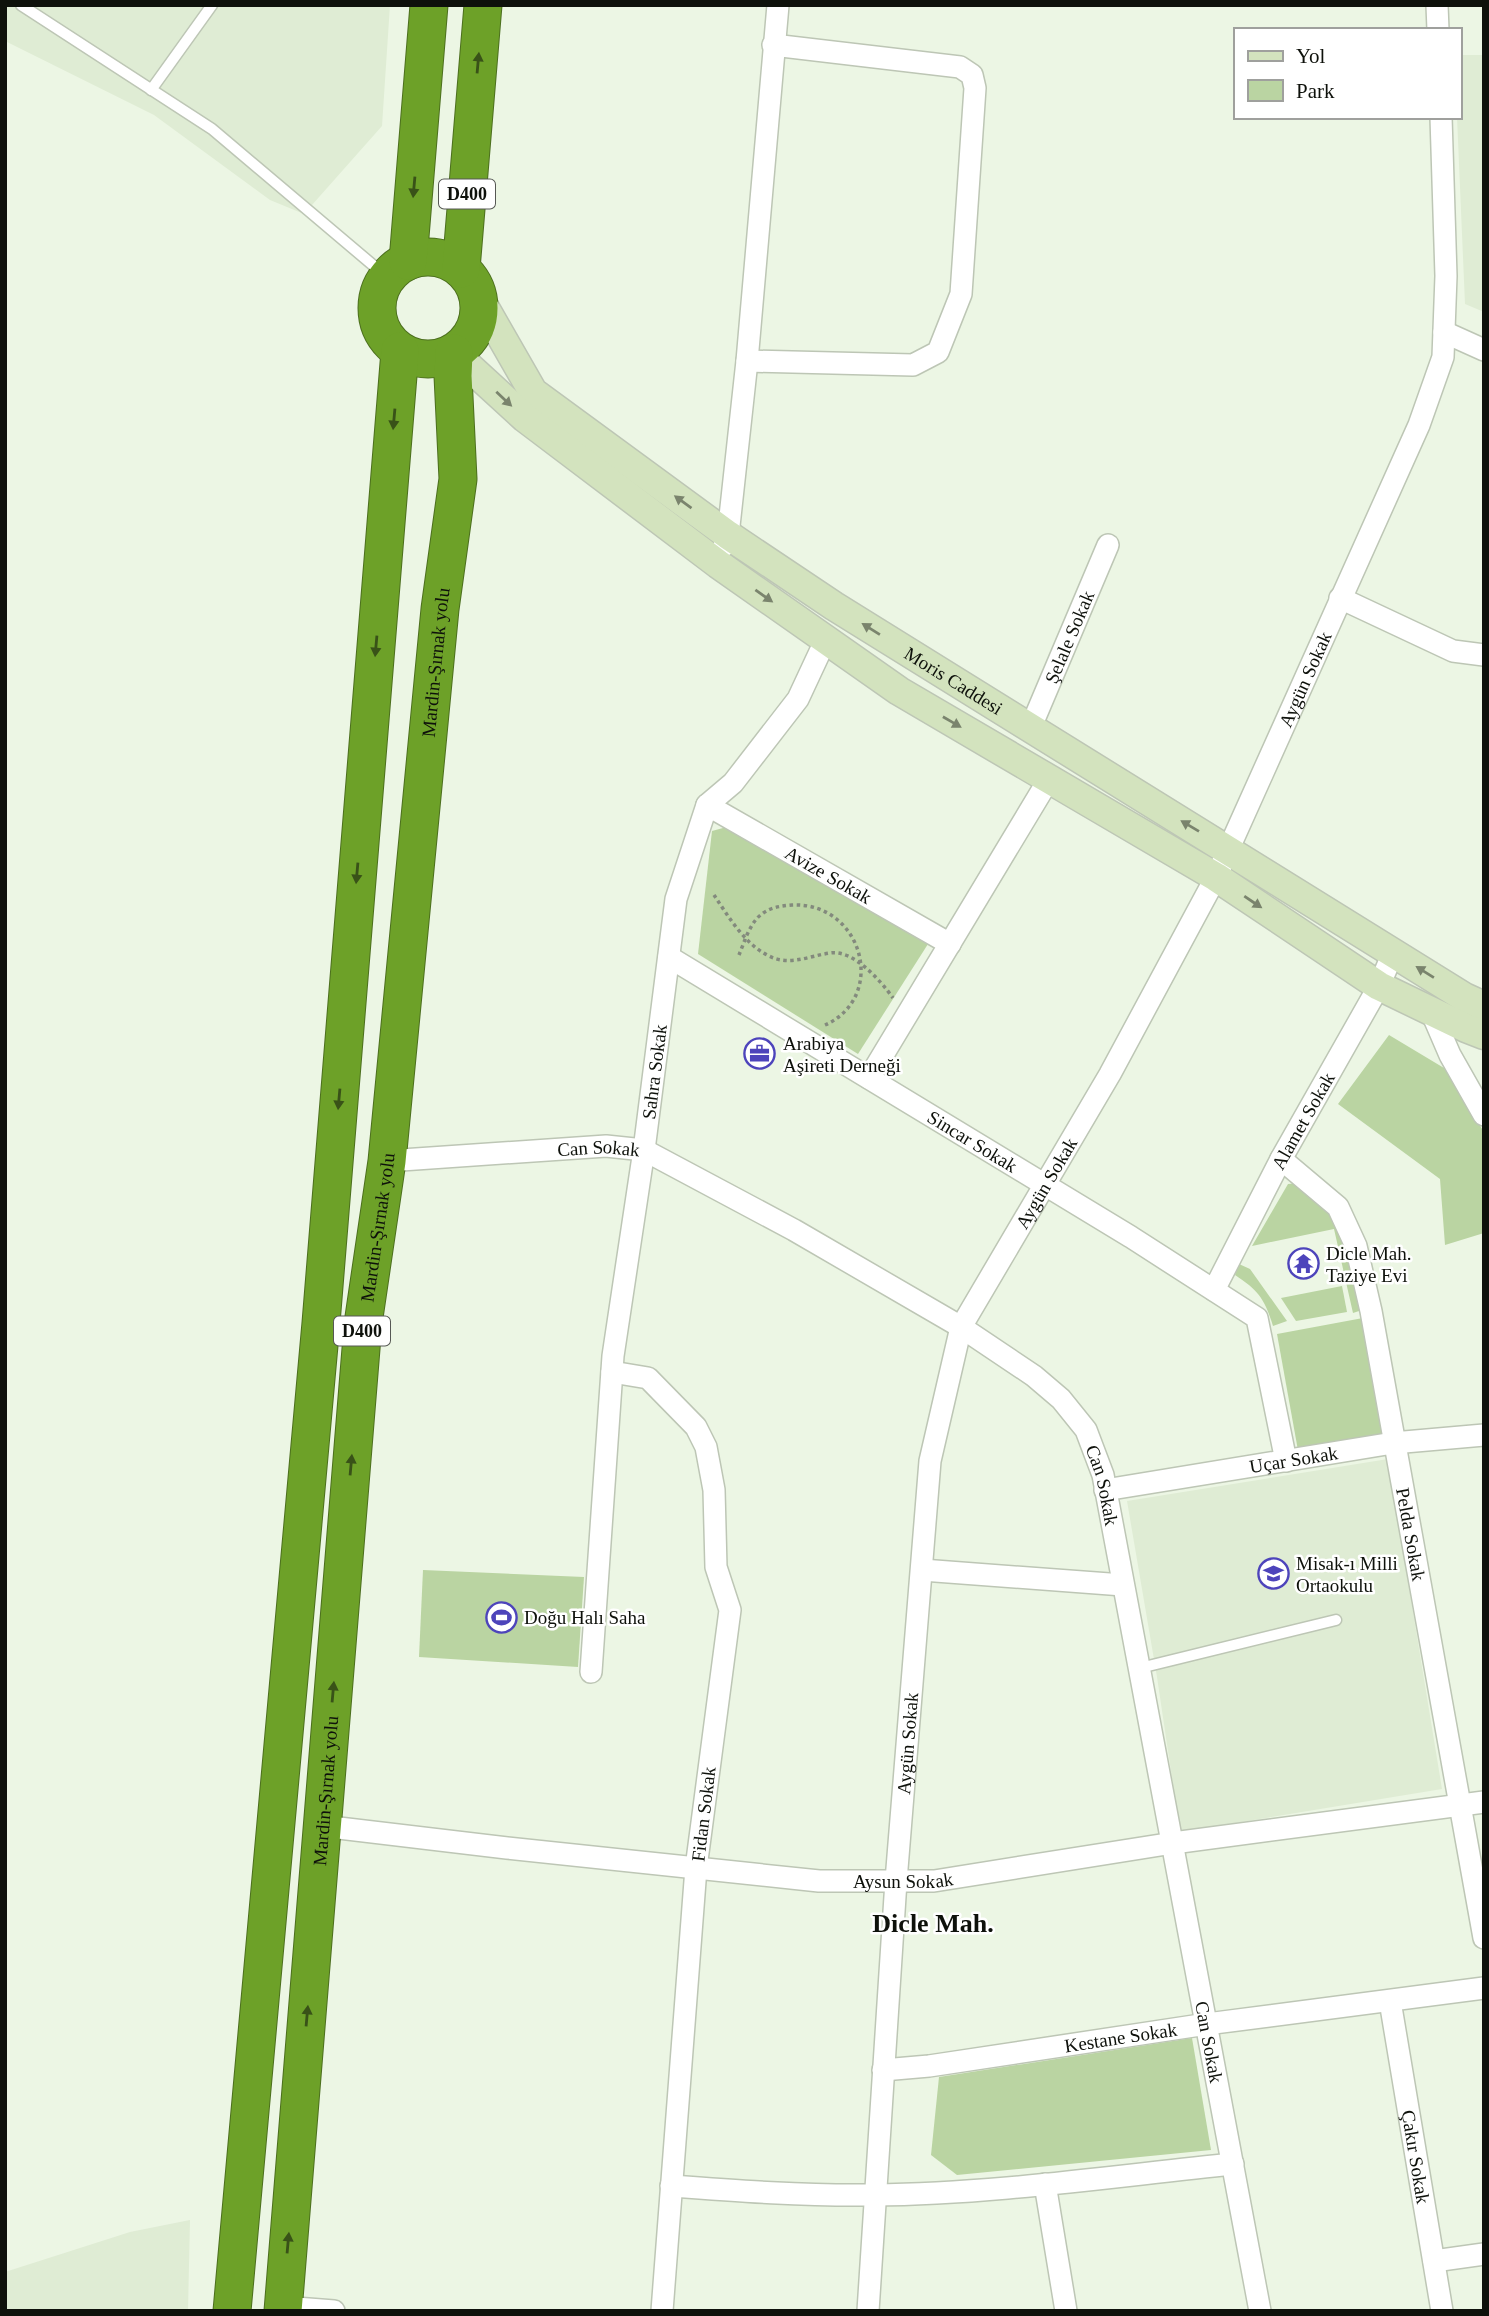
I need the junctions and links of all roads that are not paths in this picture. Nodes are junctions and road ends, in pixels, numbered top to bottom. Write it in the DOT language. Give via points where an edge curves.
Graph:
graph roads {
  1 [pos="21,5"];
  2 [pos="212,5"];
  3 [pos="429,5"];
  4 [pos="483,5"];
  5 [pos="778,5"];
  6 [pos="1437,5"];
  7 [pos="1438,28"];
  8 [pos="773,45"];
  9 [pos="151,90"];
  10 [pos="1441,119"];
  11 [pos="398,269"];
  12 [pos="470,283"];
  13 [pos="1444,332"];
  14 [pos="1484,350"];
  15 [pos="400,351"];
  16 [pos="454,353"];
  17 [pos="747,360"];
  18 [pos="728,535"];
  19 [pos="1108,545"];
  20 [pos="718,564"];
  21 [pos="1340,598"];
  22 [pos="825,639"];
  23 [pos="1484,655"];
  24 [pos="1030,729"];
  25 [pos="1049,779"];
  26 [pos="707,805"];
  27 [pos="1228,849"];
  28 [pos="1216,877"];
  29 [pos="950,944"];
  30 [pos="1393,953"];
  31 [pos="668,957"];
  32 [pos="1379,986"];
  33 [pos="1484,1006"];
  34 [pos="1431,1011"];
  35 [pos="1484,1035"];
  36 [pos="869,1078"];
  37 [pos="1484,1115"];
  38 [pos="644,1150"];
  39 [pos="1281,1159"];
  40 [pos="387,1161"];
  41 [pos="1045,1185"];
  42 [pos="1214,1290"];
  43 [pos="961,1327"];
  44 [pos="612,1372"];
  45 [pos="1484,1435"];
  46 [pos="1393,1443"];
  47 [pos="1286,1461"];
  48 [pos="1105,1490"];
  49 [pos="922,1570"];
  50 [pos="1124,1585"];
  51 [pos="1336,1620"];
  52 [pos="1140,1668"];
  53 [pos="591,1672"];
  54 [pos="1484,1802"];
  55 [pos="1461,1805"];
  56 [pos="322,1826"];
  57 [pos="1173,1843"];
  58 [pos="696,1868"];
  59 [pos="896,1881"];
  60 [pos="1484,1938"];
  61 [pos="1484,1988"];
  62 [pos="1390,2001"];
  63 [pos="1207,2024"];
  64 [pos="883,2070"];
  65 [pos="1233,2164"];
  66 [pos="1045,2184"];
  67 [pos="671,2186"];
  68 [pos="875,2195"];
  69 [pos="1484,2254"];
  70 [pos="1434,2261"];
  71 [pos="283,2309"];
  72 [pos="232,2311"];
  73 [pos="334,2311"];
  74 [pos="662,2311"];
  75 [pos="868,2311"];
  76 [pos="1066,2311"];
  77 [pos="1260,2311"];
  78 [pos="1442,2311"];
  1 -- 9 [label="lane"];
  2 -- 9 [label="lane"];
  3 -- 11 [label="highway, one-way"];
  12 -- 4 [label="highway, D400, one-way"];
  5 -- 8 [label="street"];
  6 -- 7 [label="street"];
  8 -- 17 [label="street"];
  8 -- 17 [label="street" via="960,67 972,75 975,88 961,294 938,352 913,365"];
  9 -- 11 [label="lane"];
  10 -- 13 [label="street, Aygün Sokak"];
  11 -- 12 [label="highway" via="421,257 435,258 449,261"];
  11 -- 15 [label="highway" via="379,296 377,317 389,342"];
  12 -- 16 [label="highway" via="479,313 475,329"];
  18 -- 12 [label="street, Moris Caddesi, one-way" via="533,392"];
  13 -- 14 [label="street"];
  13 -- 21 [label="street, Aygün Sokak" via="1443,357 1419,425"];
  15 -- 16 [label="highway" via="432,360"];
  15 -- 72 [label="highway, one-way" via="322,1309"];
  16 -- 20 [label="street, Moris Caddesi, one-way" via="525,418"];
  16 -- 40 [label="highway, Mardin-Şırnak yolu / D400" via="458,479 440,609"];
  17 -- 18 [label="street"];
  18 -- 20 [label="street"];
  24 -- 18 [label="street, Moris Caddesi, one-way"];
  19 -- 24 [label="street, Şelale Sokak"];
  20 -- 22 [label="street, Moris Caddesi, one-way"];
  21 -- 23 [label="street" via="1453,651"];
  21 -- 27 [label="street, Aygün Sokak"];
  22 -- 25 [label="street, Moris Caddesi, one-way" via="899,691"];
  22 -- 26 [label="street" via="798,699 733,783"];
  27 -- 24 [label="street, Moris Caddesi, one-way"];
  25 -- 28 [label="street, Moris Caddesi"];
  25 -- 29 [label="street"];
  26 -- 29 [label="street, Avize Sokak"];
  26 -- 31 [label="street, Sahra Sokak" via="676,900"];
  27 -- 28 [label="street, Aygün Sokak"];
  27 -- 30 [label="street, Moris Caddesi"];
  28 -- 32 [label="street, Moris Caddesi, one-way"];
  28 -- 41 [label="street, Aygün Sokak"];
  29 -- 36 [label="street"];
  30 -- 32 [label="street, Alamet Sokak"];
  33 -- 30 [label="street, Moris Caddesi, one-way"];
  31 -- 36 [label="street, Sincar Sokak"];
  31 -- 38 [label="street, Sahra Sokak"];
  32 -- 34 [label="street, Moris Caddesi"];
  32 -- 39 [label="street, Alamet Sokak"];
  34 -- 35 [label="street, Moris Caddesi"];
  34 -- 37 [label="street"];
  36 -- 41 [label="street, Sincar Sokak"];
  38 -- 40 [label="street, Can Sokak" via="606,1146"];
  38 -- 43 [label="street, Can Sokak"];
  38 -- 44 [label="street, Sahra Sokak"];
  39 -- 42 [label="street, Alamet Sokak"];
  39 -- 46 [label="street, Pelda Sokak" via="1338,1207 1356,1246"];
  56 -- 40 [label="highway, Mardin-Şırnak yolu / D400, one-way" via="363,1324"];
  41 -- 42 [label="street, Sincar Sokak"];
  41 -- 43 [label="street, Aygün Sokak"];
  42 -- 47 [label="street, Sincar Sokak" via="1257,1318"];
  43 -- 48 [label="street, Can Sokak" via="1061,1399 1086,1430"];
  43 -- 49 [label="street, Aygün Sokak" via="930,1461"];
  44 -- 53 [label="street, Sahra Sokak"];
  44 -- 58 [label="street, Fidan Sokak" via="648,1378 696,1427 706,1447 714,1490 716,1567 730,1611"];
  45 -- 46 [label="street, Uçar Sokak"];
  46 -- 47 [label="street, Uçar Sokak"];
  46 -- 55 [label="street, Pelda Sokak"];
  47 -- 48 [label="street, Uçar Sokak"];
  48 -- 50 [label="street, Can Sokak"];
  49 -- 50 [label="street"];
  49 -- 59 [label="street, Aygün Sokak"];
  50 -- 52 [label="street, Can Sokak"];
  51 -- 52 [label="lane"];
  52 -- 57 [label="street, Can Sokak"];
  54 -- 55 [label="street, Aysun Sokak"];
  55 -- 57 [label="street, Aysun Sokak"];
  55 -- 60 [label="street, Pelda Sokak"];
  56 -- 58 [label="street, Aysun Sokak"];
  71 -- 56 [label="highway, Mardin-Şırnak yolu / D400, one-way"];
  57 -- 59 [label="street, Aysun Sokak" via="934,1881"];
  57 -- 63 [label="street, Can Sokak"];
  58 -- 59 [label="street, Aysun Sokak" via="819,1881"];
  58 -- 67 [label="street, Fidan Sokak"];
  59 -- 64 [label="street, Aygün Sokak"];
  61 -- 62 [label="street, Kestane Sokak"];
  62 -- 63 [label="street, Kestane Sokak"];
  62 -- 70 [label="street, Çakır Sokak"];
  63 -- 64 [label="street, Kestane Sokak"];
  63 -- 65 [label="street, Can Sokak"];
  64 -- 68 [label="street, Aygün Sokak"];
  65 -- 66 [label="street"];
  65 -- 77 [label="street, Can Sokak"];
  66 -- 68 [label="street"];
  66 -- 76 [label="street"];
  67 -- 68 [label="street"];
  67 -- 74 [label="street, Fidan Sokak"];
  68 -- 75 [label="street, Aygün Sokak"];
  69 -- 70 [label="street"];
  70 -- 78 [label="street, Çakır Sokak"];
  71 -- 73 [label="street"];
}
